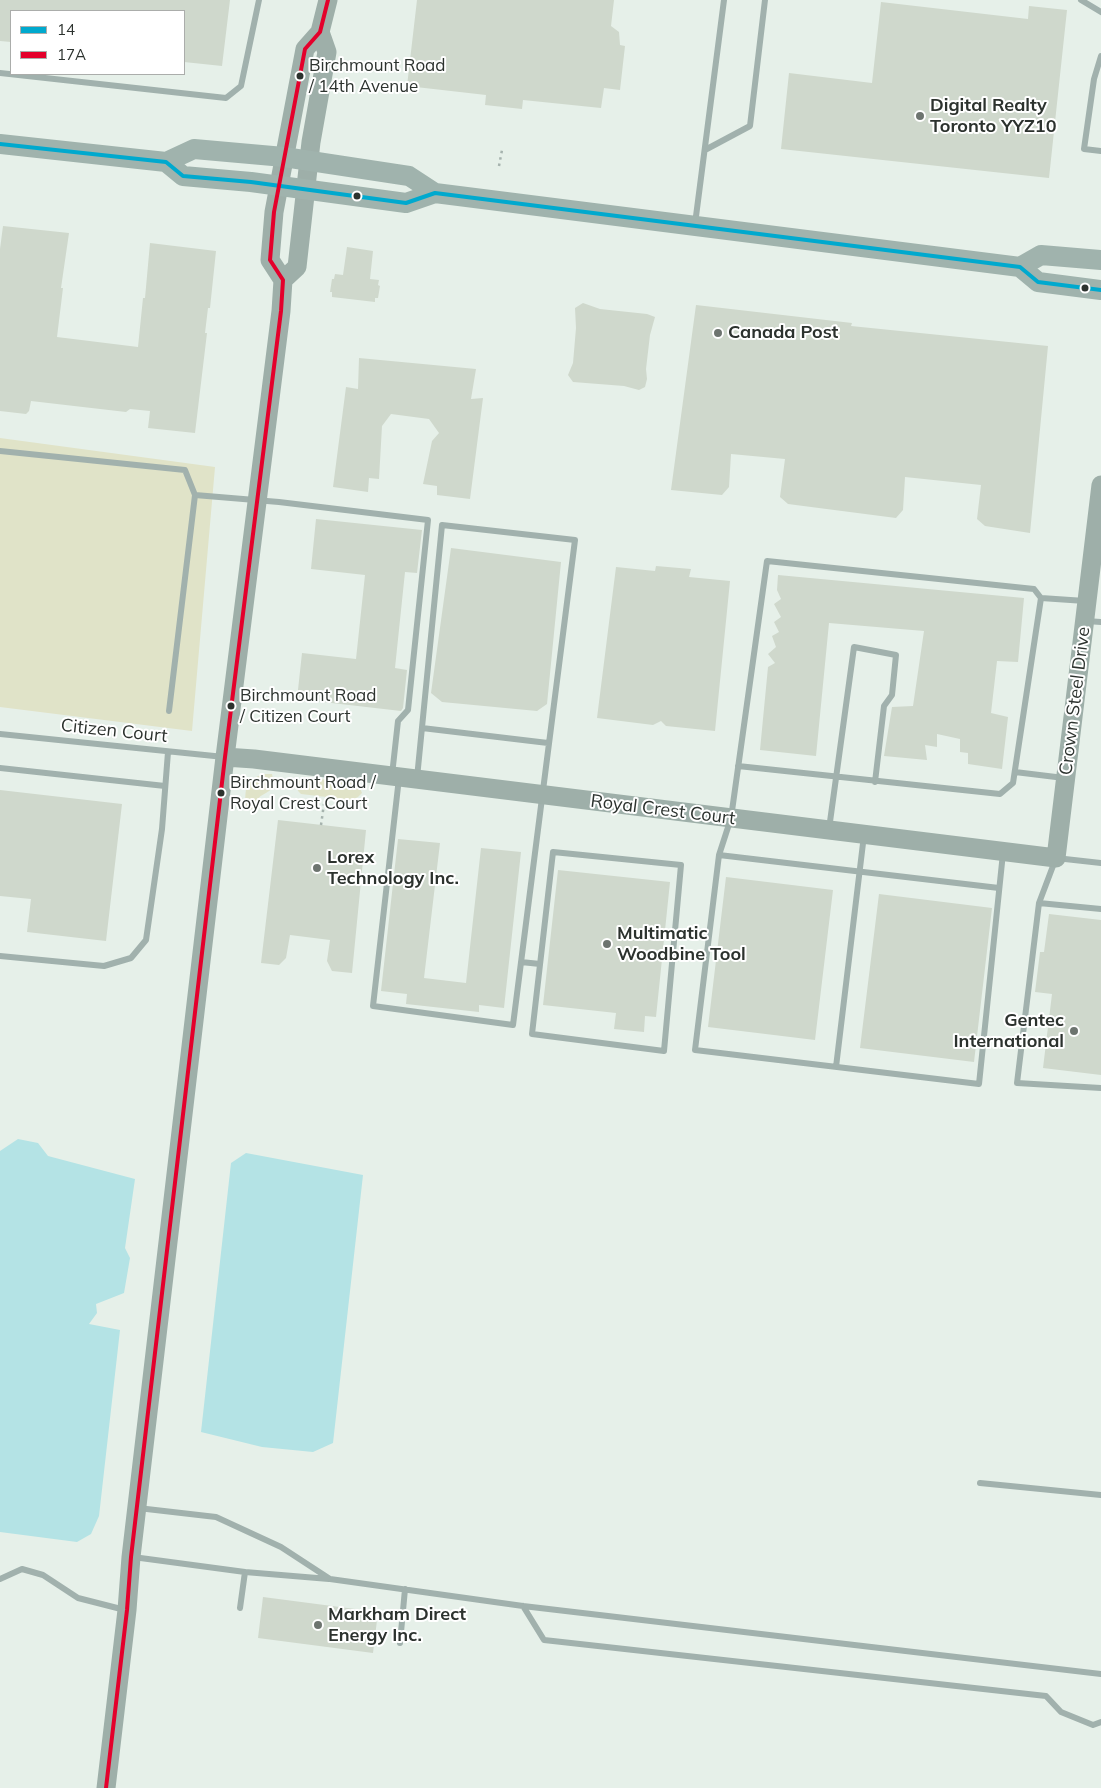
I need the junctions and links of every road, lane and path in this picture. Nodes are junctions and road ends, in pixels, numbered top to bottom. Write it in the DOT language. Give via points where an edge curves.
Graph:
graph roads {
  1 [pos="259,0"];
  2 [pos="328,0"];
  3 [pos="724,0"];
  4 [pos="765,0"];
  5 [pos="1081,0"];
  6 [pos="1101,12"];
  7 [pos="320,32"];
  8 [pos="1101,56"];
  9 [pos="26,75"];
  10 [pos="0,144"];
  11 [pos="502,150"];
  12 [pos="705,150"];
  13 [pos="1101,151"];
  14 [pos="284,157"];
  15 [pos="309,160"];
  16 [pos="166,162"];
  17 [pos="499,166"];
  18 [pos="279,187"];
  19 [pos="306,189"];
  20 [pos="435,193"];
  21 [pos="695,226"];
  22 [pos="1101,260"];
  23 [pos="1020,267"];
  24 [pos="284,280"];
  25 [pos="1101,290"];
  26 [pos="0,450"];
  27 [pos="1101,485"];
  28 [pos="195,495"];
  29 [pos="257,501"];
  30 [pos="1041,598"];
  31 [pos="1087,601"];
  32 [pos="1093,622"];
  33 [pos="169,711"];
  34 [pos="422,728"];
  35 [pos="0,734"];
  36 [pos="548,743"];
  37 [pos="168,752"];
  38 [pos="225,757"];
  39 [pos="738,766"];
  40 [pos="0,768"];
  41 [pos="1015,772"];
  42 [pos="403,777"];
  43 [pos="836,778"];
  44 [pos="1065,778"];
  45 [pos="875,782"];
  46 [pos="166,786"];
  47 [pos="542,795"];
  48 [pos="324,804"];
  49 [pos="730,818"];
  50 [pos="320,825"];
  51 [pos="829,830"];
  52 [pos="864,834"];
  53 [pos="1003,851"];
  54 [pos="719,855"];
  55 [pos="1056,858"];
  56 [pos="1101,863"];
  57 [pos="860,871"];
  58 [pos="999,888"];
  59 [pos="1039,902"];
  60 [pos="1101,909"];
  61 [pos="0,956"];
  62 [pos="521,962"];
  63 [pos="540,964"];
  64 [pos="836,1067"];
  65 [pos="1101,1088"];
  66 [pos="980,1483"];
  67 [pos="1101,1495"];
  68 [pos="137,1508"];
  69 [pos="131,1557"];
  70 [pos="245,1572"];
  71 [pos="0,1579"];
  72 [pos="330,1579"];
  73 [pos="405,1589"];
  74 [pos="523,1606"];
  75 [pos="240,1608"];
  76 [pos="127,1610"];
  77 [pos="400,1643"];
  78 [pos="1101,1674"];
  79 [pos="1101,1722"];
  80 [pos="106,1788"];
  1 -- 9 [label="lane" via="241,86 226,98"];
  2 -- 7 [label="main road"];
  3 -- 12 [label="lane"];
  4 -- 12 [label="lane" via="750,126"];
  5 -- 6 [label="lane"];
  7 -- 14 [label="main road" via="305,49"];
  7 -- 15 [label="main road" via="327,52"];
  8 -- 13 [label="lane" via="1094,79 1084,149"];
  10 -- 16 [label="main road"];
  11 -- 17 [label="path"];
  12 -- 21 [label="lane"];
  14 -- 15 [label="main road"];
  14 -- 16 [label="main road" via="194,148"];
  14 -- 18 [label="main road"];
  15 -- 19 [label="main road"];
  15 -- 20 [label="main road" via="410,176"];
  16 -- 18 [label="main road" via="183,176"];
  18 -- 19 [label="main road"];
  18 -- 24 [label="main road" via="270,260"];
  19 -- 20 [label="main road" via="406,203"];
  19 -- 24 [label="main road" via="297,266"];
  20 -- 21 [label="main road"];
  21 -- 23 [label="main road"];
  22 -- 23 [label="main road" via="1041,254"];
  23 -- 25 [label="main road" via="1038,282"];
  24 -- 29 [label="main road"];
  26 -- 28 [label="lane" via="185,470"];
  27 -- 31 [label="main road, Crown Steel Drive"];
  28 -- 29 [label="lane"];
  28 -- 33 [label="lane"];
  29 -- 38 [label="main road"];
  29 -- 42 [label="lane" via="428,520 408,710 398,721"];
  30 -- 31 [label="lane"];
  30 -- 39 [label="lane" via="1034,589 767,561"];
  30 -- 41 [label="lane"];
  31 -- 32 [label="main road, Crown Steel Drive"];
  32 -- 44 [label="main road, Crown Steel Drive"];
  34 -- 36 [label="lane"];
  34 -- 36 [label="lane" via="442,525 574,540"];
  34 -- 42 [label="lane"];
  35 -- 37 [label="lane, Citizen Court"];
  36 -- 47 [label="lane"];
  37 -- 38 [label="lane, Citizen Court"];
  37 -- 46 [label="lane"];
  38 -- 42 [label="main road, Royal Crest Court"];
  38 -- 68 [label="main road"];
  39 -- 43 [label="lane"];
  39 -- 49 [label="lane"];
  40 -- 46 [label="lane"];
  41 -- 44 [label="lane"];
  41 -- 45 [label="lane" via="1013,783 1000,794"];
  42 -- 47 [label="main road, Royal Crest Court"];
  42 -- 62 [label="lane" via="372,1006 513,1025"];
  43 -- 45 [label="lane"];
  43 -- 45 [label="lane" via="854,647 896,655 892,695 884,706"];
  43 -- 51 [label="lane"];
  44 -- 55 [label="main road, Crown Steel Drive"];
  46 -- 61 [label="lane" via="146,940 131,958 104,966"];
  47 -- 49 [label="main road, Royal Crest Court"];
  47 -- 62 [label="lane"];
  48 -- 50 [label="path"];
  49 -- 51 [label="main road, Royal Crest Court"];
  49 -- 54 [label="lane"];
  51 -- 52 [label="main road, Royal Crest Court"];
  52 -- 53 [label="main road, Royal Crest Court"];
  52 -- 57 [label="lane"];
  53 -- 55 [label="main road, Royal Crest Court"];
  53 -- 58 [label="lane"];
  54 -- 57 [label="lane"];
  54 -- 64 [label="lane" via="695,1050"];
  55 -- 56 [label="lane, Royal Crest Court"];
  55 -- 59 [label="lane"];
  57 -- 58 [label="lane"];
  57 -- 64 [label="lane"];
  58 -- 64 [label="lane" via="979,1084"];
  59 -- 60 [label="lane"];
  59 -- 65 [label="lane" via="1017,1083"];
  62 -- 63 [label="lane"];
  63 -- 63 [label="lane" via="553,852 681,865 664,1051 532,1034"];
  66 -- 67 [label="lane"];
  68 -- 69 [label="main road"];
  68 -- 72 [label="lane" via="216,1517 281,1547"];
  69 -- 70 [label="lane"];
  69 -- 76 [label="main road"];
  70 -- 72 [label="lane"];
  70 -- 75 [label="lane"];
  71 -- 76 [label="lane" via="22,1569 43,1575 78,1598"];
  72 -- 73 [label="lane"];
  73 -- 74 [label="lane"];
  73 -- 77 [label="lane"];
  74 -- 78 [label="lane"];
  74 -- 79 [label="lane" via="544,1640 1046,1696 1061,1712 1093,1725"];
  76 -- 80 [label="main road"];
}
